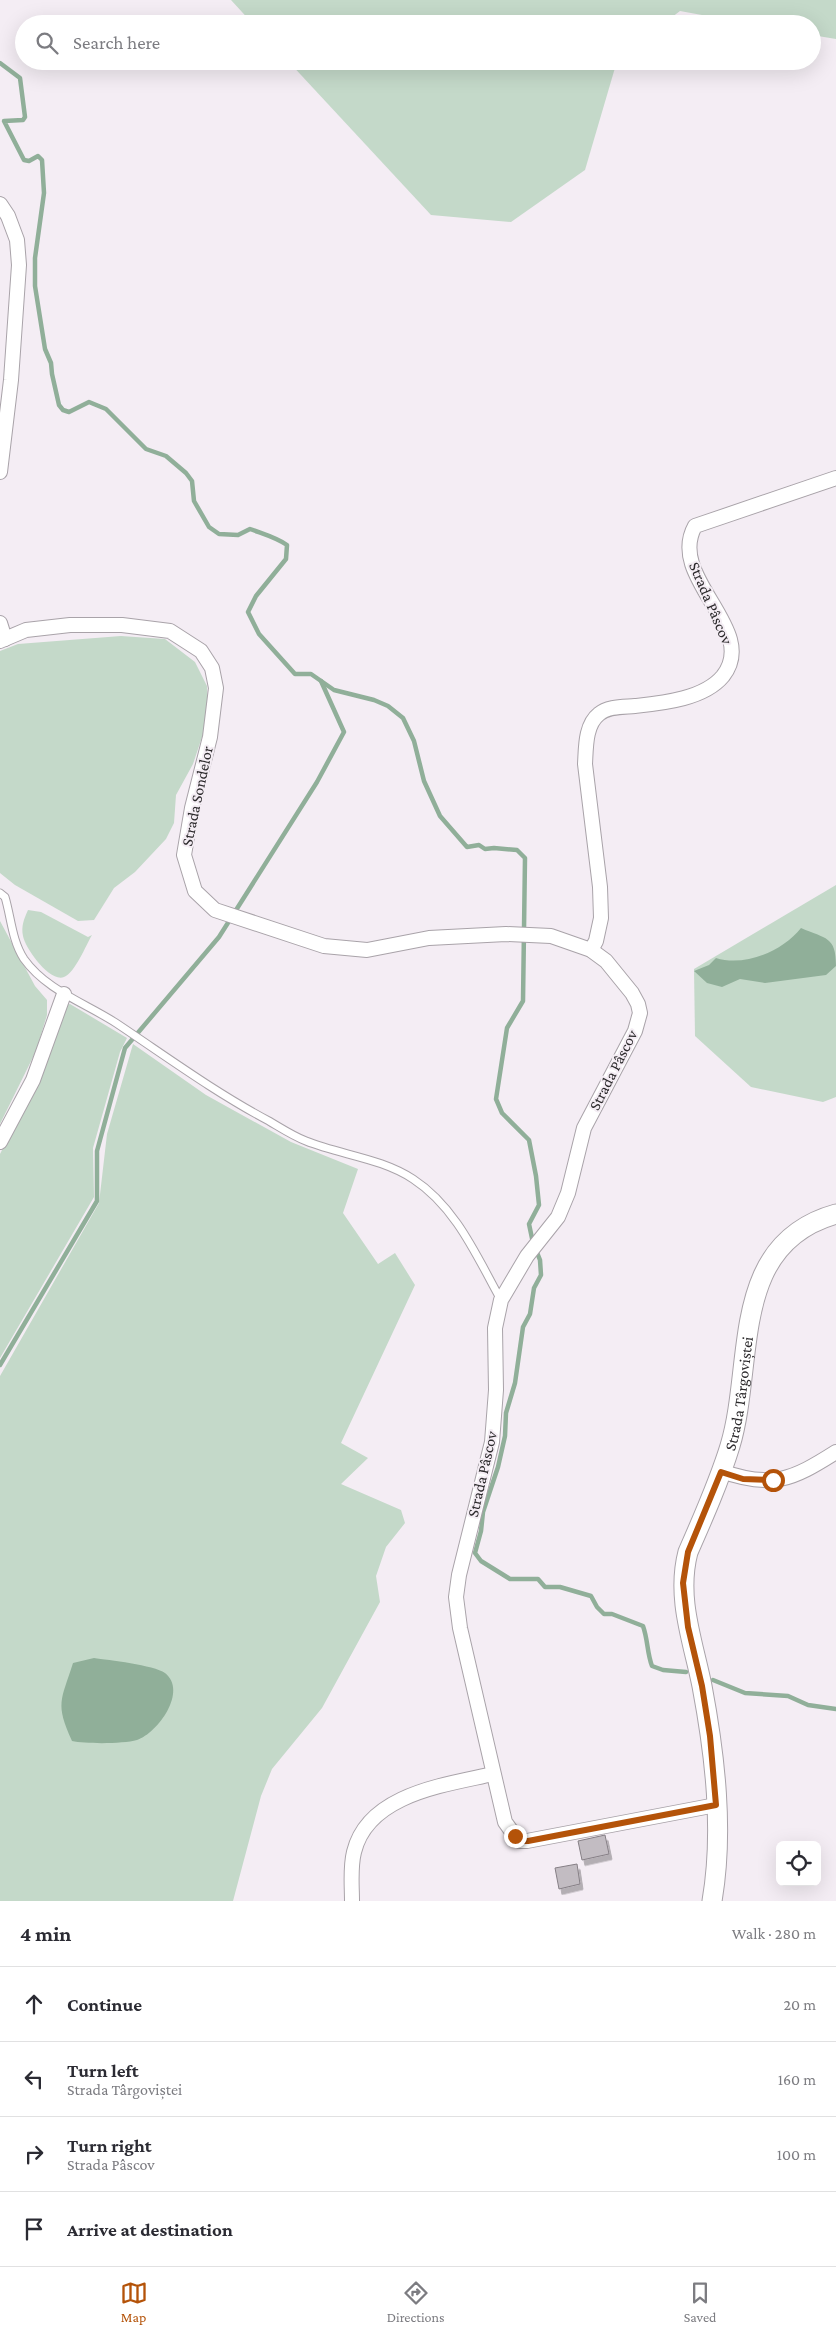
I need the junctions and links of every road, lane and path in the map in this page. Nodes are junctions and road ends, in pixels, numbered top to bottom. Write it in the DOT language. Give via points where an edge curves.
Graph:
graph roads {
  1 [pos="0,204"];
  2 [pos="0,472"];
  3 [pos="836,478"];
  4 [pos="0,623"];
  5 [pos="2,640"];
  6 [pos="0,893"];
  7 [pos="591,950"];
  8 [pos="64,994"];
  9 [pos="0,1142"];
  10 [pos="836,1214"];
  11 [pos="501,1300"];
  12 [pos="836,1452"];
  13 [pos="721,1472"];
  14 [pos="493,1774"];
  15 [pos="716,1805"];
  16 [pos="352,1901"];
  17 [pos="712,1901"];
  1 -- 2 [label="street" via="17,240 19,265 11,380"];
  3 -- 7 [label="street, Strada Pâscov" via="695,526 689,537 690,555 697,580 730,638 732,659 723,676 707,689 650,705 614,708 599,714 591,725 585,764 601,918"];
  4 -- 5 [label="street"];
  5 -- 7 [label="street, Strada Sondelor" via="26,630 70,625 122,625 170,631 201,651 212,668 216,688 210,737 184,856 195,890 216,910 324,946 367,950 429,938 506,934 551,936"];
  6 -- 8 [label="lane" via="5,897 23,958 38,975"];
  7 -- 11 [label="street, Strada Pâscov" via="606,961 632,993 640,1013 635,1031 584,1128 568,1193 558,1217 527,1256"];
  8 -- 9 [label="street" via="33,1080"];
  8 -- 11 [label="lane" via="114,1022 240,1106 305,1141 384,1164 413,1178 434,1195 457,1222"];
  10 -- 13 [label="main road, Strada Târgoviștei" via="810,1224 792,1236 762,1274 751,1314 738,1411"];
  11 -- 14 [label="street, Strada Pâscov" via="495,1328 496,1390 492,1442 464,1549 456,1597"];
  12 -- 13 [label="street" via="789,1478 743,1479"];
  13 -- 15 [label="main road, Strada Târgoviștei" via="688,1552 683,1583 688,1627 702,1686"];
  14 -- 15 [label="street, Strada Pâscov" via="506,1822 520,1841"];
  14 -- 16 [label="street" via="428,1789 389,1806 368,1824 354,1850"];
  15 -- 17 [label="main road, Strada Târgoviștei"];
}
